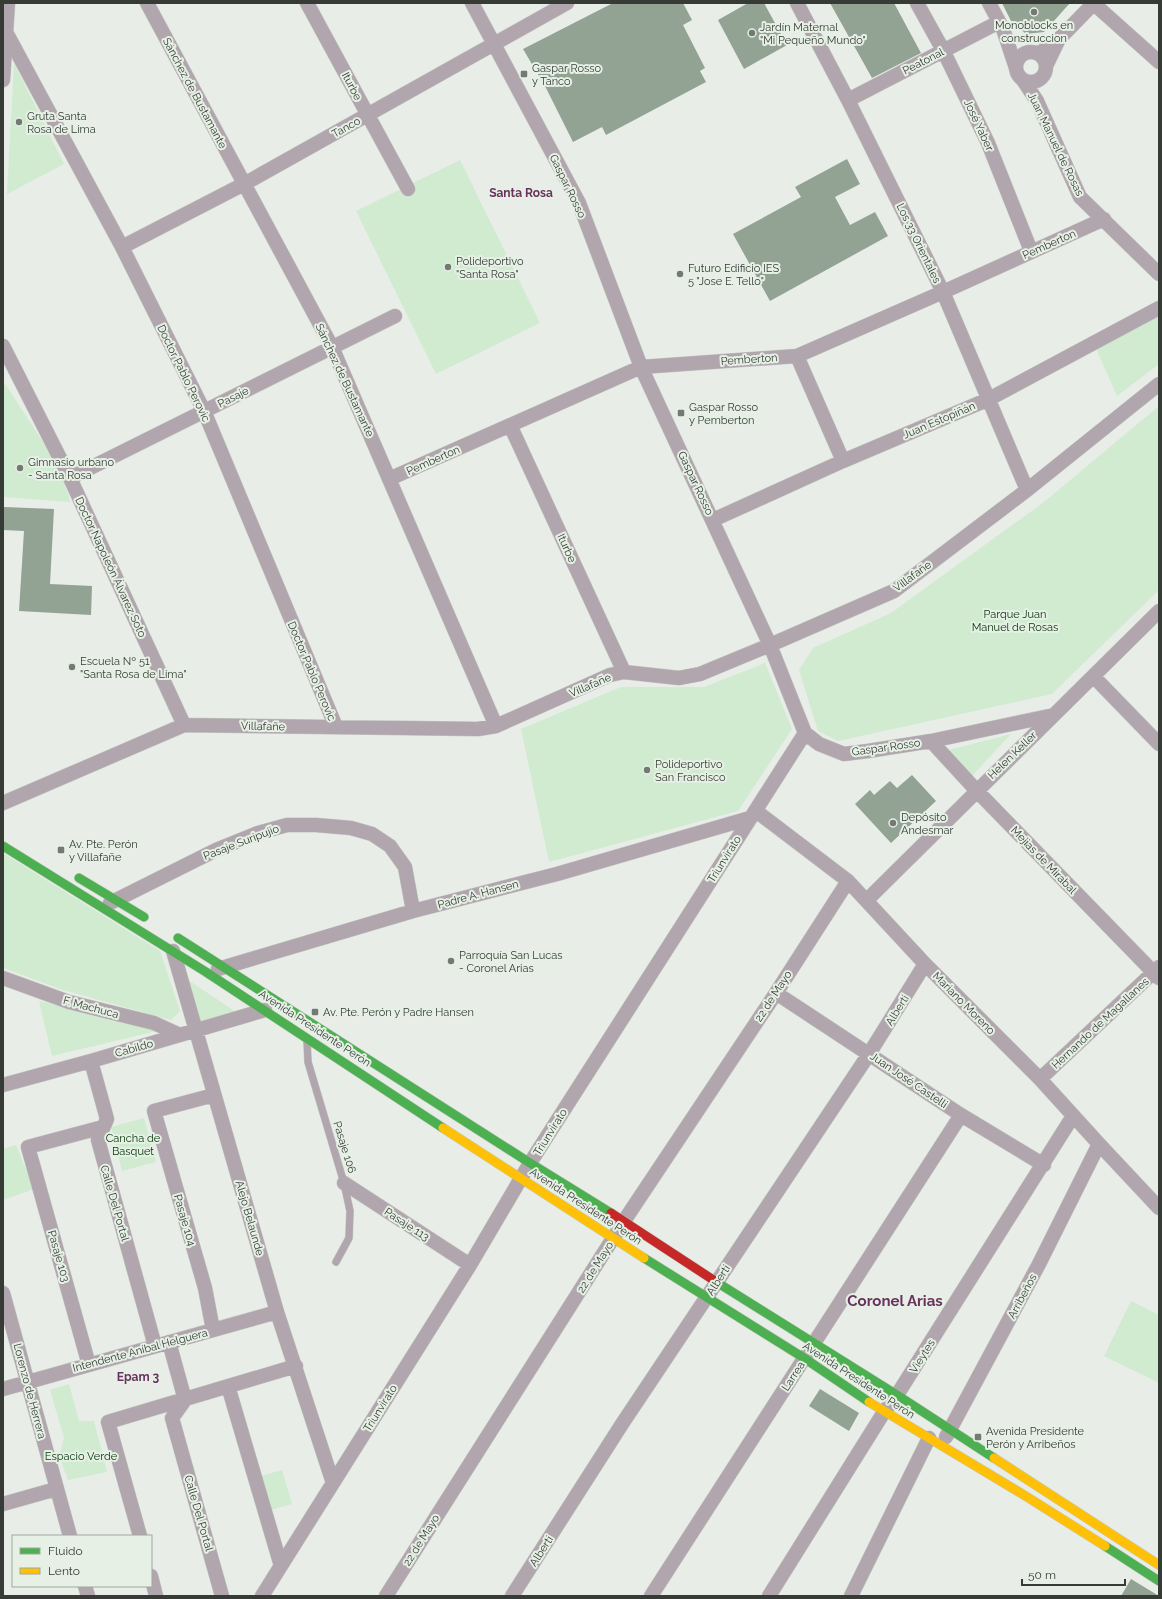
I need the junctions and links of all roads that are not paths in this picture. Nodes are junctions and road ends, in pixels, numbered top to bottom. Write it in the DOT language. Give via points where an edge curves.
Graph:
graph roads {
  1 [pos="8,3"];
  2 [pos="147,3"];
  3 [pos="307,3"];
  4 [pos="472,3"];
  5 [pos="567,3"];
  6 [pos="797,3"];
  7 [pos="917,3"];
  8 [pos="989,3"];
  9 [pos="1094,3"];
  10 [pos="1001,26"];
  11 [pos="6,32"];
  12 [pos="1059,39"];
  13 [pos="494,44"];
  14 [pos="943,50"];
  15 [pos="1034,53"];
  16 [pos="1159,62"];
  17 [pos="1045,69"];
  18 [pos="1019,74"];
  19 [pos="3,80"];
  20 [pos="848,100"];
  21 [pos="1037,101"];
  22 [pos="368,115"];
  23 [pos="244,184"];
  24 [pos="408,189"];
  25 [pos="1104,219"];
  26 [pos="122,247"];
  27 [pos="1031,251"];
  28 [pos="1159,274"];
  29 [pos="943,292"];
  30 [pos="1159,308"];
  31 [pos="395,316"];
  32 [pos="3,346"];
  33 [pos="332,347"];
  34 [pos="797,356"];
  35 [pos="641,367"];
  36 [pos="1159,384"];
  37 [pos="989,399"];
  38 [pos="204,411"];
  39 [pos="510,425"];
  40 [pos="844,460"];
  41 [pos="70,478"];
  42 [pos="389,479"];
  43 [pos="1027,490"];
  44 [pos="713,520"];
  45 [pos="1159,611"];
  46 [pos="770,645"];
  47 [pos="624,672"];
  48 [pos="1094,677"];
  49 [pos="1054,715"];
  50 [pos="184,725"];
  51 [pos="496,726"];
  52 [pos="336,727"];
  53 [pos="805,733"];
  54 [pos="931,741"];
  55 [pos="1159,744"];
  56 [pos="976,790"];
  57 [pos="3,803"];
  58 [pos="753,814"];
  59 [pos="3,846"];
  60 [pos="69,872"];
  61 [pos="848,881"];
  62 [pos="116,900"];
  63 [pos="867,900"];
  64 [pos="101,908"];
  65 [pos="413,911"];
  66 [pos="150,921"];
  67 [pos="170,934"];
  68 [pos="173,951"];
  69 [pos="925,964"];
  70 [pos="225,967"];
  71 [pos="206,972"];
  72 [pos="1157,972"];
  73 [pos="3,978"];
  74 [pos="776,993"];
  75 [pos="265,1010"];
  76 [pos="195,1030"];
  77 [pos="180,1035"];
  78 [pos="306,1037"];
  79 [pos="869,1054"];
  80 [pos="91,1061"];
  81 [pos="1040,1079"];
  82 [pos="3,1085"];
  83 [pos="214,1095"];
  84 [pos="961,1115"];
  85 [pos="1073,1116"];
  86 [pos="103,1127"];
  87 [pos="1098,1144"];
  88 [pos="530,1163"];
  89 [pos="1044,1165"];
  90 [pos="521,1178"];
  91 [pos="344,1183"];
  92 [pos="1159,1208"];
  93 [pos="624,1221"];
  94 [pos="613,1238"];
  95 [pos="336,1262"];
  96 [pos="470,1265"];
  97 [pos="716,1282"];
  98 [pos="3,1293"];
  99 [pos="706,1298"];
  100 [pos="277,1312"];
  101 [pos="213,1330"];
  102 [pos="162,1344"];
  103 [pos="814,1344"];
  104 [pos="804,1358"];
  105 [pos="89,1365"];
  106 [pos="296,1366"];
  107 [pos="28,1381"];
  108 [pos="228,1386"];
  109 [pos="3,1389"];
  110 [pos="897,1395"];
  111 [pos="185,1400"];
  112 [pos="884,1412"];
  113 [pos="950,1429"];
  114 [pos="935,1442"];
  115 [pos="333,1482"];
  116 [pos="56,1489"];
  117 [pos="3,1504"];
  118 [pos="70,1535"];
  119 [pos="140,1535"];
  120 [pos="280,1560"];
  121 [pos="1159,1565"];
  122 [pos="152,1580"];
  123 [pos="1159,1581"];
  124 [pos="156,1596"];
  125 [pos="222,1596"];
  126 [pos="262,1596"];
  127 [pos="386,1596"];
  128 [pos="512,1596"];
  129 [pos="651,1596"];
  130 [pos="769,1596"];
  131 [pos="851,1596"];
  1 -- 11 [label="street"];
  2 -- 23 [label="street, Sánchez de Bustamante"];
  3 -- 22 [label="street, Iturbe"];
  4 -- 13 [label="street, Gaspar Rosso"];
  5 -- 13 [label="street, Tanco"];
  6 -- 20 [label="street, Los 33 Orientales"];
  7 -- 14 [label="street, José Yaber"];
  8 -- 10 [label="street, Juan Manuel de Rosas"];
  9 -- 12 [label="street"];
  9 -- 16 [label="street"];
  10 -- 14 [label="street, Peatonal"];
  10 -- 15 [label="street"];
  10 -- 18 [label="street, Juan Manuel de Rosas"];
  11 -- 19 [label="street"];
  11 -- 26 [label="street, Doctor Pablo Perovic"];
  12 -- 15 [label="street"];
  12 -- 17 [label="street"];
  13 -- 22 [label="street, Tanco"];
  13 -- 35 [label="street, Gaspar Rosso" via="579,203"];
  14 -- 20 [label="street, Peatonal"];
  14 -- 27 [label="street, José Yaber" via="988,143"];
  15 -- 17 [label="street" via="1044,61"];
  15 -- 18 [label="street" via="1018,59"];
  17 -- 18 [label="street" via="1042,77 1033,82"];
  17 -- 21 [label="street"];
  18 -- 21 [label="street, Juan Manuel de Rosas"];
  20 -- 29 [label="street, Los 33 Orientales"];
  21 -- 25 [label="street, Juan Manuel de Rosas" via="1080,197"];
  22 -- 23 [label="street, Tanco"];
  22 -- 24 [label="street, Iturbe"];
  23 -- 26 [label="street, Tanco"];
  23 -- 33 [label="street, Sánchez de Bustamante"];
  25 -- 27 [label="street, Pemberton"];
  25 -- 28 [label="street, Juan Manuel de Rosas"];
  26 -- 38 [label="street, Doctor Pablo Perovic"];
  27 -- 29 [label="street, Pemberton"];
  29 -- 34 [label="street, Pemberton"];
  29 -- 37 [label="street, Los 33 Orientales"];
  30 -- 37 [label="street, Juan Estopiñán"];
  31 -- 33 [label="street, Pasaje"];
  32 -- 41 [label="street, Doctor Napoleón Álvarez Soto"];
  33 -- 38 [label="street, Pasaje"];
  33 -- 42 [label="street, Sánchez de Bustamante"];
  34 -- 35 [label="street, Pemberton"];
  34 -- 40 [label="street"];
  35 -- 39 [label="street, Pemberton"];
  35 -- 44 [label="street, Gaspar Rosso"];
  36 -- 43 [label="street, Villafañe"];
  37 -- 40 [label="street, Juan Estopiñán"];
  37 -- 43 [label="street, Los 33 Orientales"];
  38 -- 41 [label="street, Pasaje"];
  38 -- 52 [label="street, Doctor Pablo Perovic"];
  39 -- 42 [label="street, Pemberton"];
  39 -- 47 [label="street, Iturbe"];
  40 -- 44 [label="street, Juan Estopiñán"];
  41 -- 50 [label="street, Doctor Napoleón Álvarez Soto"];
  42 -- 51 [label="street, Sánchez de Bustamante"];
  43 -- 46 [label="street, Villafañe" via="894,590"];
  44 -- 46 [label="street, Gaspar Rosso"];
  45 -- 48 [label="street, Helen Keller"];
  46 -- 47 [label="street, Villafañe" via="700,674 679,678"];
  46 -- 53 [label="street, Gaspar Rosso"];
  47 -- 51 [label="street, Villafañe" via="610,675"];
  48 -- 49 [label="street, Helen Keller"];
  48 -- 55 [label="street"];
  49 -- 54 [label="street, Gaspar Rosso"];
  49 -- 56 [label="street, Helen Keller"];
  50 -- 52 [label="street, Villafañe"];
  50 -- 57 [label="street, Villafañe"];
  51 -- 52 [label="street, Villafañe" via="478,729"];
  53 -- 54 [label="street, Gaspar Rosso" via="819,744 844,754"];
  53 -- 58 [label="street, Triunvirato"];
  54 -- 56 [label="street, Mejias de Mirabal"];
  56 -- 63 [label="street, Helen Keller"];
  56 -- 72 [label="street, Mejias de Mirabal"];
  58 -- 61 [label="street, Mariano Moreno"];
  58 -- 65 [label="street, Padre A. Hansen" via="557,874"];
  58 -- 88 [label="street, Triunvirato"];
  59 -- 64 [label="main road, Avenida Presidente Perón"];
  60 -- 62 [label="main road"];
  61 -- 63 [label="street, Mariano Moreno"];
  61 -- 74 [label="street, 22 de Mayo"];
  62 -- 64 [label="street, Pasaje Suripujio"];
  62 -- 65 [label="street, Pasaje Suripujio" via="216,850 258,834 287,825 316,825 351,828 372,834 390,846 405,867"];
  62 -- 66 [label="main road"];
  63 -- 69 [label="street, Mariano Moreno"];
  64 -- 68 [label="main road, Avenida Presidente Perón"];
  65 -- 70 [label="street, Padre A. Hansen"];
  67 -- 70 [label="main road, Avenida Presidente Perón"];
  68 -- 71 [label="main road, Avenida Presidente Perón"];
  68 -- 76 [label="street, Alejo Belaunde"];
  69 -- 79 [label="street, Alberti"];
  69 -- 81 [label="street, Mariano Moreno"];
  70 -- 71 [label="street, Padre A. Hansen"];
  70 -- 88 [label="main road, Avenida Presidente Perón"];
  71 -- 75 [label="main road, Avenida Presidente Perón"];
  72 -- 81 [label="street, Hernando de Magallanes"];
  73 -- 77 [label="street, F. Machuca" via="69,1002 154,1022"];
  74 -- 79 [label="street, Juan José Castelli"];
  74 -- 93 [label="street, 22 de Mayo"];
  75 -- 76 [label="street, Cabildo"];
  75 -- 78 [label="main road, Avenida Presidente Perón"];
  76 -- 77 [label="street, Cabildo"];
  76 -- 83 [label="street, Alejo Belaunde"];
  77 -- 80 [label="street, Cabildo"];
  78 -- 90 [label="main road, Avenida Presidente Perón"];
  78 -- 91 [label="lane, Pasaje 106" via="308,1062"];
  79 -- 84 [label="street, Juan José Castelli"];
  79 -- 97 [label="street, Alberti"];
  80 -- 82 [label="street, Cabildo"];
  80 -- 86 [label="street, Calle Del Portal" via="107,1119"];
  81 -- 85 [label="street, Mariano Moreno"];
  83 -- 100 [label="street, Alejo Belaunde"];
  83 -- 101 [label="street, Pasaje 104" via="154,1111 205,1288"];
  84 -- 89 [label="street, Juan José Castelli"];
  84 -- 103 [label="street, Larrea"];
  85 -- 87 [label="street, Mariano Moreno"];
  85 -- 89 [label="street, Vieytes"];
  86 -- 102 [label="street, Calle Del Portal" via="98,1140"];
  86 -- 105 [label="street, Pasaje 103" via="28,1147"];
  87 -- 92 [label="street, Mariano Moreno"];
  87 -- 113 [label="street, Arribeños" via="1039,1264"];
  88 -- 90 [label="street, Triunvirato"];
  88 -- 93 [label="main road, Avenida Presidente Perón"];
  89 -- 110 [label="street, Vieytes"];
  90 -- 94 [label="main road, Avenida Presidente Perón"];
  90 -- 96 [label="street, Triunvirato"];
  91 -- 95 [label="lane, Pasaje 106" via="350,1211 349,1238"];
  91 -- 96 [label="street, Pasaje 113"];
  93 -- 94 [label="street, 22 de Mayo"];
  93 -- 97 [label="main road, Avenida Presidente Perón"];
  94 -- 99 [label="main road, Avenida Presidente Perón"];
  94 -- 127 [label="street, 22 de Mayo"];
  96 -- 115 [label="street, Triunvirato"];
  97 -- 99 [label="street, Alberti"];
  97 -- 103 [label="main road, Avenida Presidente Perón"];
  98 -- 107 [label="street, Lorenzo de Herrera"];
  99 -- 104 [label="main road, Avenida Presidente Perón"];
  99 -- 128 [label="street, Alberti"];
  100 -- 101 [label="street, Intendente Aníbal Helguera"];
  100 -- 106 [label="street, Alejo Belaunde"];
  101 -- 102 [label="street, Intendente Aníbal Helguera"];
  102 -- 105 [label="street, Intendente Aníbal Helguera"];
  102 -- 111 [label="street, Calle Del Portal"];
  103 -- 104 [label="street, Larrea"];
  103 -- 110 [label="main road, Avenida Presidente Perón"];
  104 -- 112 [label="main road, Avenida Presidente Perón"];
  104 -- 129 [label="street, Larrea"];
  105 -- 107 [label="street, Intendente Aníbal Helguera"];
  106 -- 108 [label="street"];
  106 -- 115 [label="street, Alejo Belaunde"];
  107 -- 109 [label="street, Intendente Aníbal Helguera"];
  107 -- 116 [label="street, Lorenzo de Herrera"];
  108 -- 111 [label="street"];
  108 -- 120 [label="street"];
  110 -- 112 [label="street, Vieytes"];
  110 -- 113 [label="main road, Avenida Presidente Perón"];
  111 -- 119 [label="street" via="108,1422"];
  111 -- 125 [label="street, Calle Del Portal" via="172,1418"];
  112 -- 114 [label="main road, Avenida Presidente Perón"];
  112 -- 130 [label="street, Vieytes"];
  113 -- 114 [label="street, Arribeños"];
  113 -- 121 [label="main road, Avenida Presidente Perón"];
  114 -- 123 [label="main road, Avenida Presidente Perón"];
  114 -- 131 [label="street, Arribeños"];
  115 -- 120 [label="street, Triunvirato"];
  116 -- 117 [label="street"];
  116 -- 118 [label="street, Lorenzo de Herrera"];
  120 -- 126 [label="street, Triunvirato"];
  122 -- 124 [label="street"];
}
